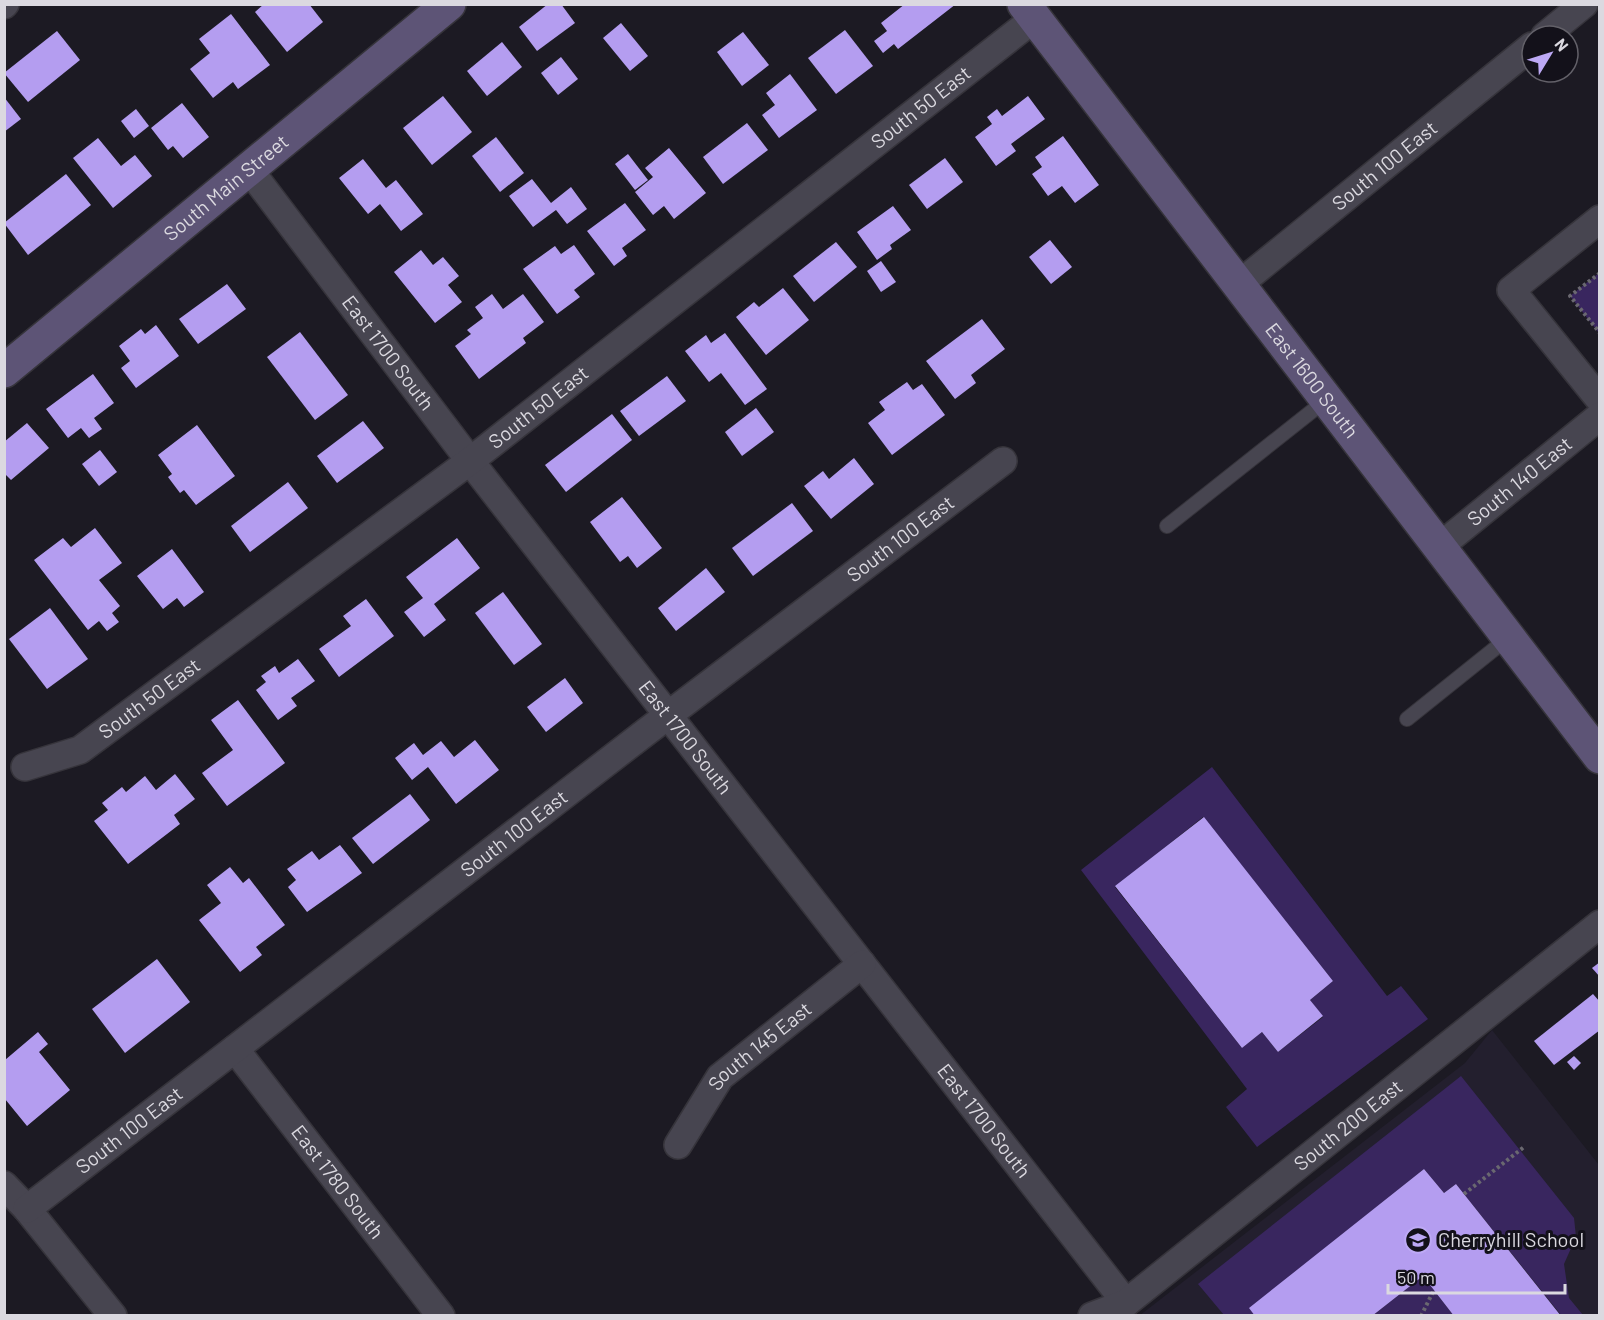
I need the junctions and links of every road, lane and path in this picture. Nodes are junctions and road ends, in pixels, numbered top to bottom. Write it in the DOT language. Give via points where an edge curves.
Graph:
graph roads {
  1 [pos="449,4"];
  2 [pos="1584,4"];
  3 [pos="1028,9"];
  4 [pos="1560,24"];
  5 [pos="1520,56"];
  6 [pos="248,168"];
  7 [pos="1599,219"];
  8 [pos="1599,273"];
  9 [pos="1238,285"];
  10 [pos="1599,333"];
  11 [pos="4,371"];
  12 [pos="1326,400"];
  13 [pos="1599,400"];
  14 [pos="1599,416"];
  15 [pos="470,461"];
  16 [pos="1003,462"];
  17 [pos="1167,526"];
  18 [pos="1439,547"];
  19 [pos="1508,638"];
  20 [pos="668,715"];
  21 [pos="1407,719"];
  22 [pos="1599,757"];
  23 [pos="25,766"];
  24 [pos="1599,924"];
  25 [pos="862,964"];
  26 [pos="235,1049"];
  27 [pos="678,1145"];
  28 [pos="1524,1147"];
  29 [pos="4,1185"];
  30 [pos="1464,1194"];
  31 [pos="27,1209"];
  32 [pos="1434,1290"];
  33 [pos="1126,1304"];
  34 [pos="113,1316"];
  35 [pos="441,1316"];
  36 [pos="1092,1316"];
  37 [pos="1421,1316"];
  1 -- 6 [label="street, South Main Street"];
  2 -- 4 [label="street"];
  3 -- 9 [label="street, East 1600 South"];
  3 -- 15 [label="street, South 50 East"];
  5 -- 9 [label="street, South 100 East"];
  6 -- 11 [label="street, South Main Street"];
  6 -- 15 [label="street, East 1700 South"];
  7 -- 13 [label="street" via="1511,290"];
  8 -- 10 [label="path" via="1570,296"];
  9 -- 12 [label="street, East 1600 South"];
  12 -- 17 [label="lane"];
  12 -- 18 [label="street, East 1600 South"];
  14 -- 18 [label="street, South 140 East"];
  15 -- 20 [label="street, East 1700 South"];
  15 -- 23 [label="street, South 50 East" via="80,750"];
  16 -- 20 [label="street, South 100 East"];
  18 -- 19 [label="street, East 1600 South"];
  19 -- 21 [label="lane"];
  19 -- 22 [label="street, East 1600 South"];
  20 -- 25 [label="street, East 1700 South"];
  20 -- 26 [label="street, South 100 East"];
  24 -- 33 [label="street, South 200 East"];
  25 -- 27 [label="street, South 145 East" via="720,1077"];
  25 -- 33 [label="street, East 1700 South"];
  26 -- 31 [label="street, South 100 East"];
  26 -- 35 [label="street, East 1780 South"];
  28 -- 30 [label="path"];
  29 -- 31 [label="street"];
  31 -- 34 [label="street"];
  32 -- 37 [label="path"];
  33 -- 36 [label="street, South 200 East"];
}
